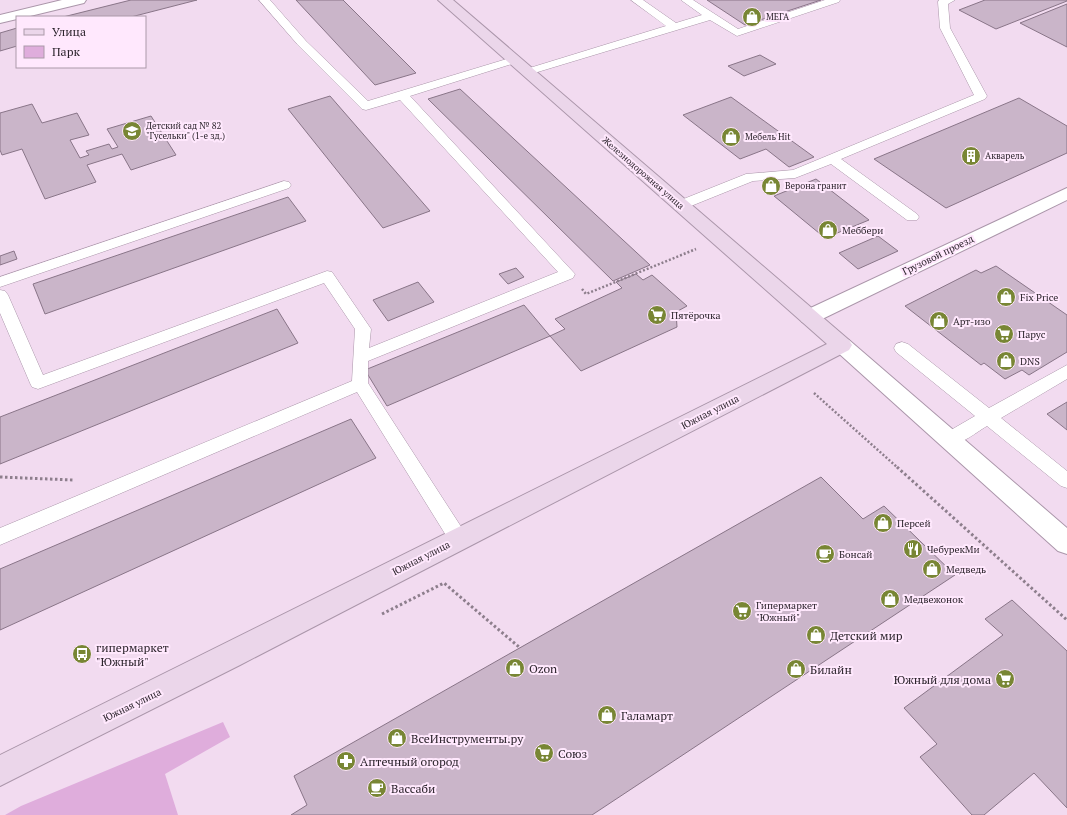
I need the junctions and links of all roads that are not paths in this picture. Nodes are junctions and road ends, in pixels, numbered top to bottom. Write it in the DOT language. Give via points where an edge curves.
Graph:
graph roads {
  1 [pos="79,0"];
  2 [pos="264,0"];
  3 [pos="636,0"];
  4 [pos="686,0"];
  5 [pos="835,0"];
  6 [pos="950,0"];
  7 [pos="450,1"];
  8 [pos="711,16"];
  9 [pos="0,19"];
  10 [pos="675,27"];
  11 [pos="514,60"];
  12 [pos="528,72"];
  13 [pos="402,95"];
  14 [pos="831,158"];
  15 [pos="284,185"];
  16 [pos="1067,193"];
  17 [pos="681,205"];
  18 [pos="912,217"];
  19 [pos="0,282"];
  20 [pos="0,295"];
  21 [pos="809,317"];
  22 [pos="842,345"];
  23 [pos="902,348"];
  24 [pos="360,358"];
  25 [pos="1067,370"];
  26 [pos="360,384"];
  27 [pos="988,418"];
  28 [pos="950,439"];
  29 [pos="1067,480"];
  30 [pos="0,537"];
  31 [pos="459,539"];
  32 [pos="1067,543"];
  33 [pos="0,770"];
  1 -- 9 [label="street"];
  2 -- 13 [label="lane" via="302,43 366,106"];
  3 -- 10 [label="lane"];
  4 -- 8 [label="lane"];
  5 -- 8 [label="lane" via="737,33"];
  6 -- 14 [label="lane" via="943,2 945,28 981,96"];
  7 -- 11 [label="main road, Железнодорожная улица"];
  8 -- 10 [label="lane"];
  10 -- 12 [label="lane"];
  11 -- 12 [label="main road, Железнодорожная улица"];
  11 -- 13 [label="lane"];
  12 -- 17 [label="main road, Железнодорожная улица"];
  13 -- 24 [label="lane" via="568,274"];
  14 -- 17 [label="lane" via="795,174 751,177"];
  14 -- 18 [label="lane"];
  15 -- 19 [label="lane"];
  16 -- 21 [label="street, Грузовой проезд"];
  17 -- 21 [label="main road, Железнодорожная улица"];
  20 -- 24 [label="lane" via="38,382 327,276 363,329"];
  21 -- 22 [label="main road, Железнодорожная улица"];
  22 -- 28 [label="street"];
  22 -- 31 [label="main road, Южная улица"];
  23 -- 27 [label="lane"];
  24 -- 26 [label="lane"];
  25 -- 27 [label="lane"];
  26 -- 30 [label="lane"];
  26 -- 31 [label="lane"];
  27 -- 28 [label="lane"];
  27 -- 29 [label="lane"];
  28 -- 32 [label="street"];
  31 -- 33 [label="main road, Южная улица"];
}
